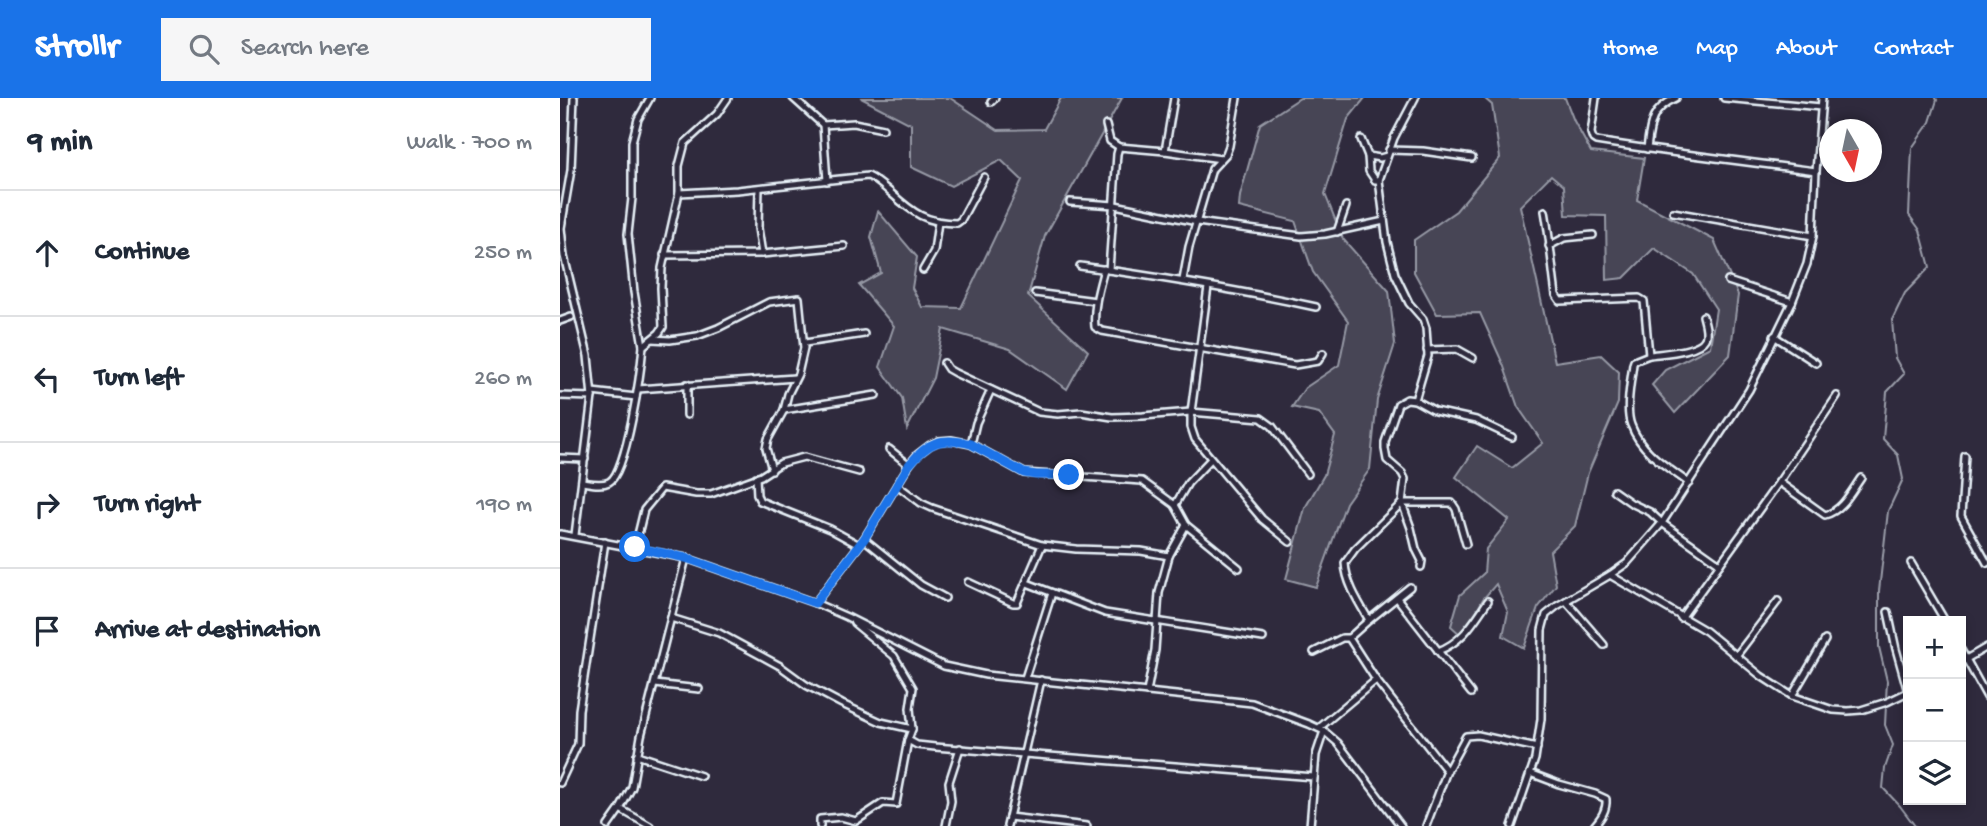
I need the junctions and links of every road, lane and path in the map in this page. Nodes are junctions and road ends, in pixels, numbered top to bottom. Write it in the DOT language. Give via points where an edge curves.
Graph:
graph roads {
  1 [pos="574,98"];
  2 [pos="728,98"];
  3 [pos="793,98"];
  4 [pos="1174,98"];
  5 [pos="1237,98"];
  6 [pos="1415,98"];
  7 [pos="1596,98"];
  8 [pos="1676,98"];
  9 [pos="1724,98"];
  10 [pos="1822,98"];
  11 [pos="648,99"];
  12 [pos="1821,107"];
  13 [pos="823,125"];
  14 [pos="1106,125"];
  15 [pos="883,129"];
  16 [pos="1361,139"];
  17 [pos="1119,146"];
  18 [pos="1647,149"];
  19 [pos="1165,151"];
  20 [pos="1368,156"];
  21 [pos="1385,157"];
  22 [pos="1472,158"];
  23 [pos="1221,159"];
  24 [pos="1816,171"];
  25 [pos="984,177"];
  26 [pos="1379,180"];
  27 [pos="827,181"];
  28 [pos="759,188"];
  29 [pos="679,193"];
  30 [pos="1070,202"];
  31 [pos="1115,205"];
  32 [pos="1346,206"];
  33 [pos="1545,211"];
  34 [pos="1673,212"];
  35 [pos="1384,220"];
  36 [pos="938,222"];
  37 [pos="1197,222"];
  38 [pos="1336,232"];
  39 [pos="1593,235"];
  40 [pos="1813,236"];
  41 [pos="1550,237"];
  42 [pos="1559,240"];
  43 [pos="844,246"];
  44 [pos="1549,246"];
  45 [pos="762,254"];
  46 [pos="664,255"];
  47 [pos="1080,266"];
  48 [pos="923,270"];
  49 [pos="1107,270"];
  50 [pos="1183,281"];
  51 [pos="1728,281"];
  52 [pos="1208,287"];
  53 [pos="1035,293"];
  54 [pos="1096,301"];
  55 [pos="1792,302"];
  56 [pos="1316,307"];
  57 [pos="1703,316"];
  58 [pos="570,317"];
  59 [pos="560,321"];
  60 [pos="864,334"];
  61 [pos="1774,336"];
  62 [pos="652,339"];
  63 [pos="804,343"];
  64 [pos="643,345"];
  65 [pos="1199,348"];
  66 [pos="1427,349"];
  67 [pos="1323,353"];
  68 [pos="1649,355"];
  69 [pos="1473,358"];
  70 [pos="944,363"];
  71 [pos="1816,363"];
  72 [pos="795,378"];
  73 [pos="687,384"];
  74 [pos="638,389"];
  75 [pos="991,390"];
  76 [pos="592,395"];
  77 [pos="876,395"];
  78 [pos="560,396"];
  79 [pos="1837,396"];
  80 [pos="636,397"];
  81 [pos="1415,400"];
  82 [pos="783,410"];
  83 [pos="1191,412"];
  84 [pos="687,415"];
  85 [pos="1512,437"];
  86 [pos="971,444"];
  87 [pos="889,449"];
  88 [pos="1965,456"];
  89 [pos="560,458"];
  90 [pos="585,459"];
  91 [pos="1211,459"];
  92 [pos="909,465"];
  93 [pos="772,470"];
  94 [pos="859,472"];
  95 [pos="1308,474"];
  96 [pos="756,477"];
  97 [pos="1861,478"];
  98 [pos="582,482"];
  99 [pos="1779,482"];
  100 [pos="1689,483"];
  101 [pos="897,485"];
  102 [pos="1614,491"];
  103 [pos="1402,503"];
  104 [pos="1175,505"];
  105 [pos="1662,523"];
  106 [pos="1186,525"];
  107 [pos="560,534"];
  108 [pos="575,535"];
  109 [pos="864,539"];
  110 [pos="605,542"];
  111 [pos="1290,542"];
  112 [pos="1466,544"];
  113 [pos="859,545"];
  114 [pos="1042,545"];
  115 [pos="635,547"];
  116 [pos="1169,556"];
  117 [pos="686,558"];
  118 [pos="1911,563"];
  119 [pos="1987,563"];
  120 [pos="1720,564"];
  121 [pos="1421,567"];
  122 [pos="1239,568"];
  123 [pos="1610,575"];
  124 [pos="968,582"];
  125 [pos="1027,583"];
  126 [pos="1410,587"];
  127 [pos="1052,593"];
  128 [pos="945,598"];
  129 [pos="1397,598"];
  130 [pos="1488,601"];
  131 [pos="1566,601"];
  132 [pos="1778,601"];
  133 [pos="815,603"];
  134 [pos="1888,612"];
  135 [pos="1942,616"];
  136 [pos="847,617"];
  137 [pos="671,618"];
  138 [pos="1681,618"];
  139 [pos="1369,620"];
  140 [pos="1157,623"];
  141 [pos="1263,638"];
  142 [pos="1349,638"];
  143 [pos="1825,640"];
  144 [pos="1604,645"];
  145 [pos="1987,647"];
  146 [pos="1438,651"];
  147 [pos="1314,652"];
  148 [pos="1736,656"];
  149 [pos="1966,660"];
  150 [pos="1966,664"];
  151 [pos="1025,678"];
  152 [pos="1904,679"];
  153 [pos="1041,680"];
  154 [pos="1376,680"];
  155 [pos="655,684"];
  156 [pos="699,689"];
  157 [pos="1147,692"];
  158 [pos="1471,693"];
  159 [pos="1903,694"];
  160 [pos="1792,696"];
  161 [pos="1987,697"];
  162 [pos="912,729"];
  163 [pos="1321,730"];
  164 [pos="908,740"];
  165 [pos="960,748"];
  166 [pos="1537,748"];
  167 [pos="1024,753"];
  168 [pos="637,755"];
  169 [pos="1447,771"];
  170 [pos="1530,773"];
  171 [pos="701,776"];
  172 [pos="1314,777"];
  173 [pos="560,783"];
  174 [pos="620,809"];
  175 [pos="1009,817"];
  176 [pos="608,826"];
  177 [pos="650,826"];
  178 [pos="820,826"];
  179 [pos="946,826"];
  180 [pos="1007,826"];
  181 [pos="1087,826"];
  182 [pos="1310,826"];
  183 [pos="1401,826"];
  184 [pos="1426,826"];
  185 [pos="1512,826"];
  186 [pos="1594,826"];
  1 -- 76 [label="street" via="571,170 561,228"];
  2 -- 29 [label="street" via="685,143"];
  3 -- 13 [label="street"];
  4 -- 19 [label="street"];
  5 -- 23 [label="street" via="1229,146"];
  6 -- 21 [label="street"];
  7 -- 18 [label="street" via="1593,139"];
  8 -- 18 [label="street" via="1659,108"];
  9 -- 12 [label="street"];
  10 -- 12 [label="street"];
  11 -- 64 [label="street" via="632,142 628,234"];
  12 -- 24 [label="street"];
  13 -- 15 [label="street" via="854,123"];
  13 -- 27 [label="street"];
  14 -- 17 [label="street" via="1110,141"];
  16 -- 20 [label="street"];
  17 -- 19 [label="street"];
  17 -- 31 [label="street"];
  18 -- 24 [label="street"];
  19 -- 23 [label="street"];
  20 -- 21 [label="street"];
  20 -- 26 [label="street" via="1371,174"];
  21 -- 22 [label="street" via="1423,151"];
  21 -- 26 [label="street"];
  23 -- 37 [label="street" via="1212,169"];
  24 -- 40 [label="street"];
  25 -- 36 [label="street" via="959,222"];
  26 -- 35 [label="street"];
  27 -- 28 [label="street"];
  27 -- 36 [label="street" via="868,176 920,216"];
  28 -- 29 [label="street"];
  28 -- 45 [label="street"];
  29 -- 46 [label="street"];
  30 -- 31 [label="street"];
  31 -- 37 [label="street"];
  31 -- 49 [label="street"];
  32 -- 38 [label="street"];
  33 -- 41 [label="street"];
  34 -- 40 [label="street"];
  35 -- 38 [label="street"];
  35 -- 66 [label="street" via="1395,274 1425,323"];
  36 -- 48 [label="street" via="934,251"];
  37 -- 38 [label="street" via="1301,236"];
  37 -- 50 [label="street"];
  39 -- 42 [label="street"];
  40 -- 55 [label="street"];
  41 -- 42 [label="street"];
  41 -- 44 [label="street"];
  42 -- 44 [label="street"];
  43 -- 45 [label="street"];
  44 -- 68 [label="street" via="1560,301 1644,301"];
  45 -- 46 [label="street"];
  46 -- 62 [label="street" via="660,288 663,327"];
  47 -- 49 [label="street"];
  49 -- 50 [label="street"];
  49 -- 54 [label="street"];
  50 -- 52 [label="street"];
  51 -- 55 [label="street"];
  52 -- 56 [label="street"];
  52 -- 65 [label="street"];
  53 -- 54 [label="street"];
  54 -- 65 [label="street" via="1095,327 1102,331"];
  55 -- 61 [label="street"];
  57 -- 68 [label="street" via="1706,331 1700,345"];
  58 -- 59 [label="street"];
  60 -- 63 [label="street"];
  61 -- 71 [label="street"];
  61 -- 100 [label="street" via="1749,390"];
  62 -- 63 [label="street" via="697,336 769,302 799,298"];
  62 -- 64 [label="street"];
  63 -- 72 [label="street"];
  64 -- 74 [label="street"];
  65 -- 67 [label="street" via="1295,365 1318,361"];
  65 -- 83 [label="street"];
  66 -- 69 [label="street" via="1457,349"];
  66 -- 81 [label="street"];
  68 -- 100 [label="street" via="1633,364 1630,423 1652,456"];
  70 -- 75 [label="street"];
  72 -- 73 [label="street"];
  72 -- 82 [label="street"];
  73 -- 74 [label="street"];
  73 -- 84 [label="street"];
  74 -- 80 [label="street"];
  75 -- 83 [label="street" via="1039,412 1055,414 1112,417"];
  75 -- 86 [label="street"];
  76 -- 78 [label="street"];
  76 -- 80 [label="street"];
  76 -- 90 [label="street"];
  77 -- 82 [label="street"];
  79 -- 99 [label="street"];
  80 -- 98 [label="street" via="612,481"];
  81 -- 85 [label="street"];
  81 -- 103 [label="street" via="1398,404 1385,442 1387,460 1405,479"];
  82 -- 93 [label="street" via="766,448"];
  83 -- 91 [label="street" via="1195,439"];
  83 -- 95 [label="street" via="1265,419"];
  86 -- 92 [label="street" via="939,441"];
  86 -- 104 [label="street" via="1024,473 1142,481"];
  87 -- 92 [label="street"];
  88 -- 119 [label="street" via="1961,516"];
  89 -- 90 [label="street"];
  90 -- 98 [label="street"];
  91 -- 104 [label="street"];
  91 -- 111 [label="street" via="1262,519"];
  92 -- 101 [label="street"];
  93 -- 94 [label="street" via="804,457"];
  93 -- 96 [label="street"];
  96 -- 113 [label="street" via="760,501"];
  96 -- 115 [label="street" via="704,495 662,488 644,510"];
  97 -- 99 [label="street" via="1840,506 1825,515"];
  98 -- 108 [label="street"];
  99 -- 120 [label="street"];
  100 -- 105 [label="street"];
  101 -- 109 [label="street"];
  101 -- 114 [label="street" via="932,508"];
  102 -- 105 [label="street"];
  103 -- 112 [label="street" via="1452,503"];
  103 -- 121 [label="street"];
  103 -- 139 [label="street" via="1345,563"];
  104 -- 106 [label="street"];
  105 -- 120 [label="street"];
  105 -- 123 [label="street" via="1635,555"];
  106 -- 116 [label="street"];
  106 -- 122 [label="street"];
  107 -- 108 [label="street"];
  108 -- 110 [label="street"];
  109 -- 113 [label="street"];
  109 -- 128 [label="street" via="921,585"];
  110 -- 115 [label="street"];
  110 -- 173 [label="street" via="579,710 578,744"];
  113 -- 133 [label="street"];
  114 -- 116 [label="street"];
  114 -- 125 [label="street"];
  115 -- 117 [label="street"];
  116 -- 140 [label="street"];
  117 -- 133 [label="street"];
  117 -- 137 [label="street"];
  118 -- 135 [label="street"];
  120 -- 138 [label="street"];
  123 -- 131 [label="street"];
  123 -- 138 [label="street"];
  124 -- 125 [label="street" via="1015,603"];
  125 -- 127 [label="street"];
  126 -- 129 [label="street"];
  127 -- 140 [label="street" via="1095,611"];
  127 -- 151 [label="street"];
  129 -- 139 [label="street"];
  129 -- 146 [label="street"];
  130 -- 146 [label="street" via="1469,630"];
  131 -- 144 [label="street"];
  131 -- 166 [label="street" via="1546,615 1543,624"];
  132 -- 148 [label="street"];
  133 -- 136 [label="street"];
  134 -- 152 [label="street"];
  136 -- 151 [label="street" via="944,666"];
  136 -- 162 [label="street" via="894,656 913,688"];
  137 -- 155 [label="street"];
  137 -- 162 [label="street" via="719,633 842,705"];
  138 -- 148 [label="street" via="1706,631"];
  139 -- 142 [label="street"];
  140 -- 141 [label="street"];
  140 -- 157 [label="street"];
  142 -- 147 [label="street"];
  142 -- 154 [label="street"];
  143 -- 160 [label="street"];
  145 -- 149 [label="street"];
  146 -- 158 [label="street"];
  148 -- 160 [label="street"];
  150 -- 161 [label="street"];
  151 -- 153 [label="street"];
  153 -- 157 [label="street"];
  153 -- 167 [label="street"];
  154 -- 163 [label="street"];
  154 -- 169 [label="street"];
  155 -- 156 [label="street"];
  155 -- 168 [label="street"];
  157 -- 163 [label="street" via="1252,703"];
  159 -- 160 [label="street" via="1861,710 1833,710"];
  162 -- 164 [label="street"];
  163 -- 172 [label="street"];
  163 -- 183 [label="street" via="1345,750"];
  164 -- 165 [label="street" via="917,745"];
  164 -- 178 [label="street" via="897,804 883,803 856,821 820,819"];
  165 -- 167 [label="street"];
  165 -- 179 [label="street" via="949,782"];
  166 -- 169 [label="street" via="1469,735"];
  166 -- 170 [label="street"];
  167 -- 172 [label="street"];
  167 -- 175 [label="street"];
  168 -- 171 [label="street"];
  168 -- 174 [label="street" via="632,787"];
  169 -- 184 [label="street"];
  170 -- 185 [label="street"];
  170 -- 186 [label="street" via="1606,799 1607,806"];
  172 -- 182 [label="street"];
  174 -- 176 [label="street"];
  174 -- 177 [label="street"];
  175 -- 180 [label="street"];
  175 -- 181 [label="street"];
}
